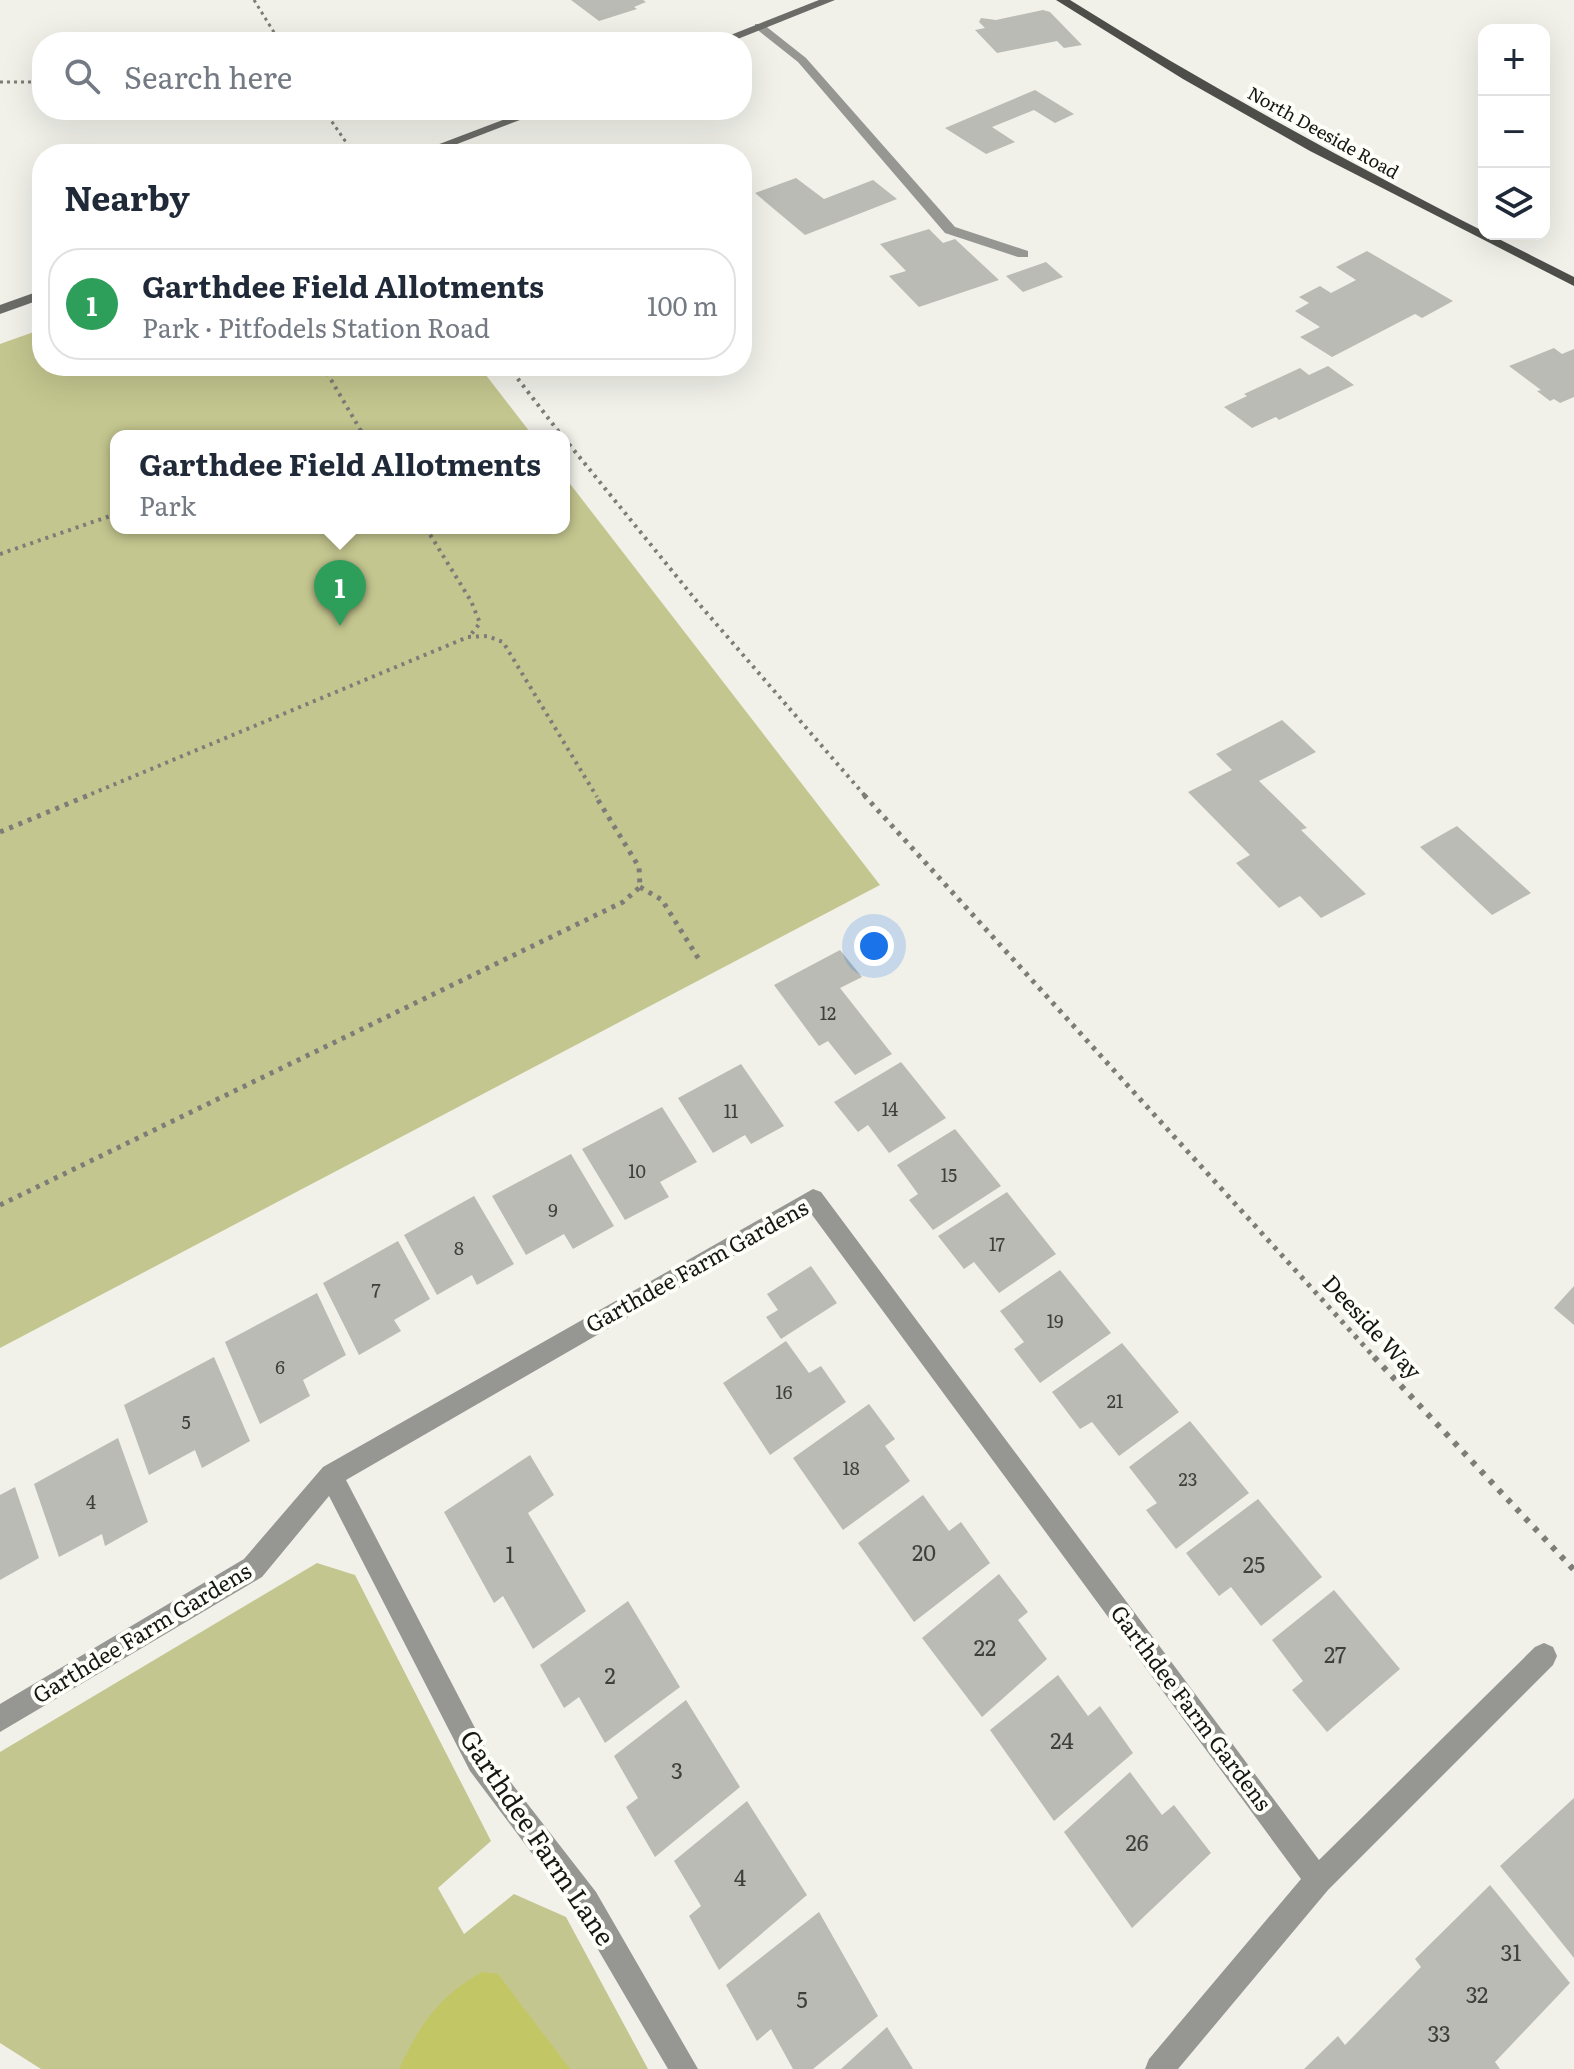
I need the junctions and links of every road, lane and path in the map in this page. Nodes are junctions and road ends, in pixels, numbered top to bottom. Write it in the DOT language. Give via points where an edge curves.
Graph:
graph roads {
  1 [pos="254,0"];
  2 [pos="829,0"];
  3 [pos="1062,0"];
  4 [pos="759,26"];
  5 [pos="274,32"];
  6 [pos="744,32"];
  7 [pos="0,82"];
  8 [pos="32,82"];
  9 [pos="331,120"];
  10 [pos="512,120"];
  11 [pos="347,144"];
  12 [pos="446,144"];
  13 [pos="1023,254"];
  14 [pos="1574,282"];
  15 [pos="32,298"];
  16 [pos="0,310"];
  17 [pos="329,376"];
  18 [pos="516,376"];
  19 [pos="360,430"];
  20 [pos="558,430"];
  21 [pos="570,445"];
  22 [pos="110,516"];
  23 [pos="430,534"];
  24 [pos="0,554"];
  25 [pos="468,637"];
  26 [pos="0,832"];
  27 [pos="640,887"];
  28 [pos="700,961"];
  29 [pos="0,1205"];
  30 [pos="331,1475"];
  31 [pos="1574,1570"];
  32 [pos="1544,1656"];
  33 [pos="0,1719"];
  34 [pos="1318,1880"];
  35 [pos="684,2069"];
  36 [pos="1159,2069"];
  1 -- 5 [label="path"];
  2 -- 4 [label="street"];
  3 -- 14 [label="main road, North Deeside Road" via="1405,200"];
  4 -- 6 [label="street"];
  4 -- 13 [label="street" via="802,60 950,230"];
  7 -- 8 [label="path"];
  9 -- 11 [label="path"];
  10 -- 12 [label="street"];
  15 -- 16 [label="street"];
  17 -- 19 [label="path"];
  18 -- 20 [label="path, Deeside Way"];
  21 -- 31 [label="path, Deeside Way" via="821,748"];
  22 -- 24 [label="path"];
  23 -- 25 [label="path" via="480,623"];
  25 -- 26 [label="path"];
  25 -- 27 [label="path" via="503,642 639,867"];
  27 -- 28 [label="path" via="662,900"];
  27 -- 29 [label="path" via="623,902"];
  30 -- 33 [label="street, Garthdee Farm Gardens" via="253,1568"];
  30 -- 34 [label="street, Garthdee Farm Gardens" via="813,1199"];
  30 -- 35 [label="street, Garthdee Farm Lane" via="479,1762 586,1902"];
  32 -- 34 [label="street"];
  34 -- 36 [label="street"];
}
